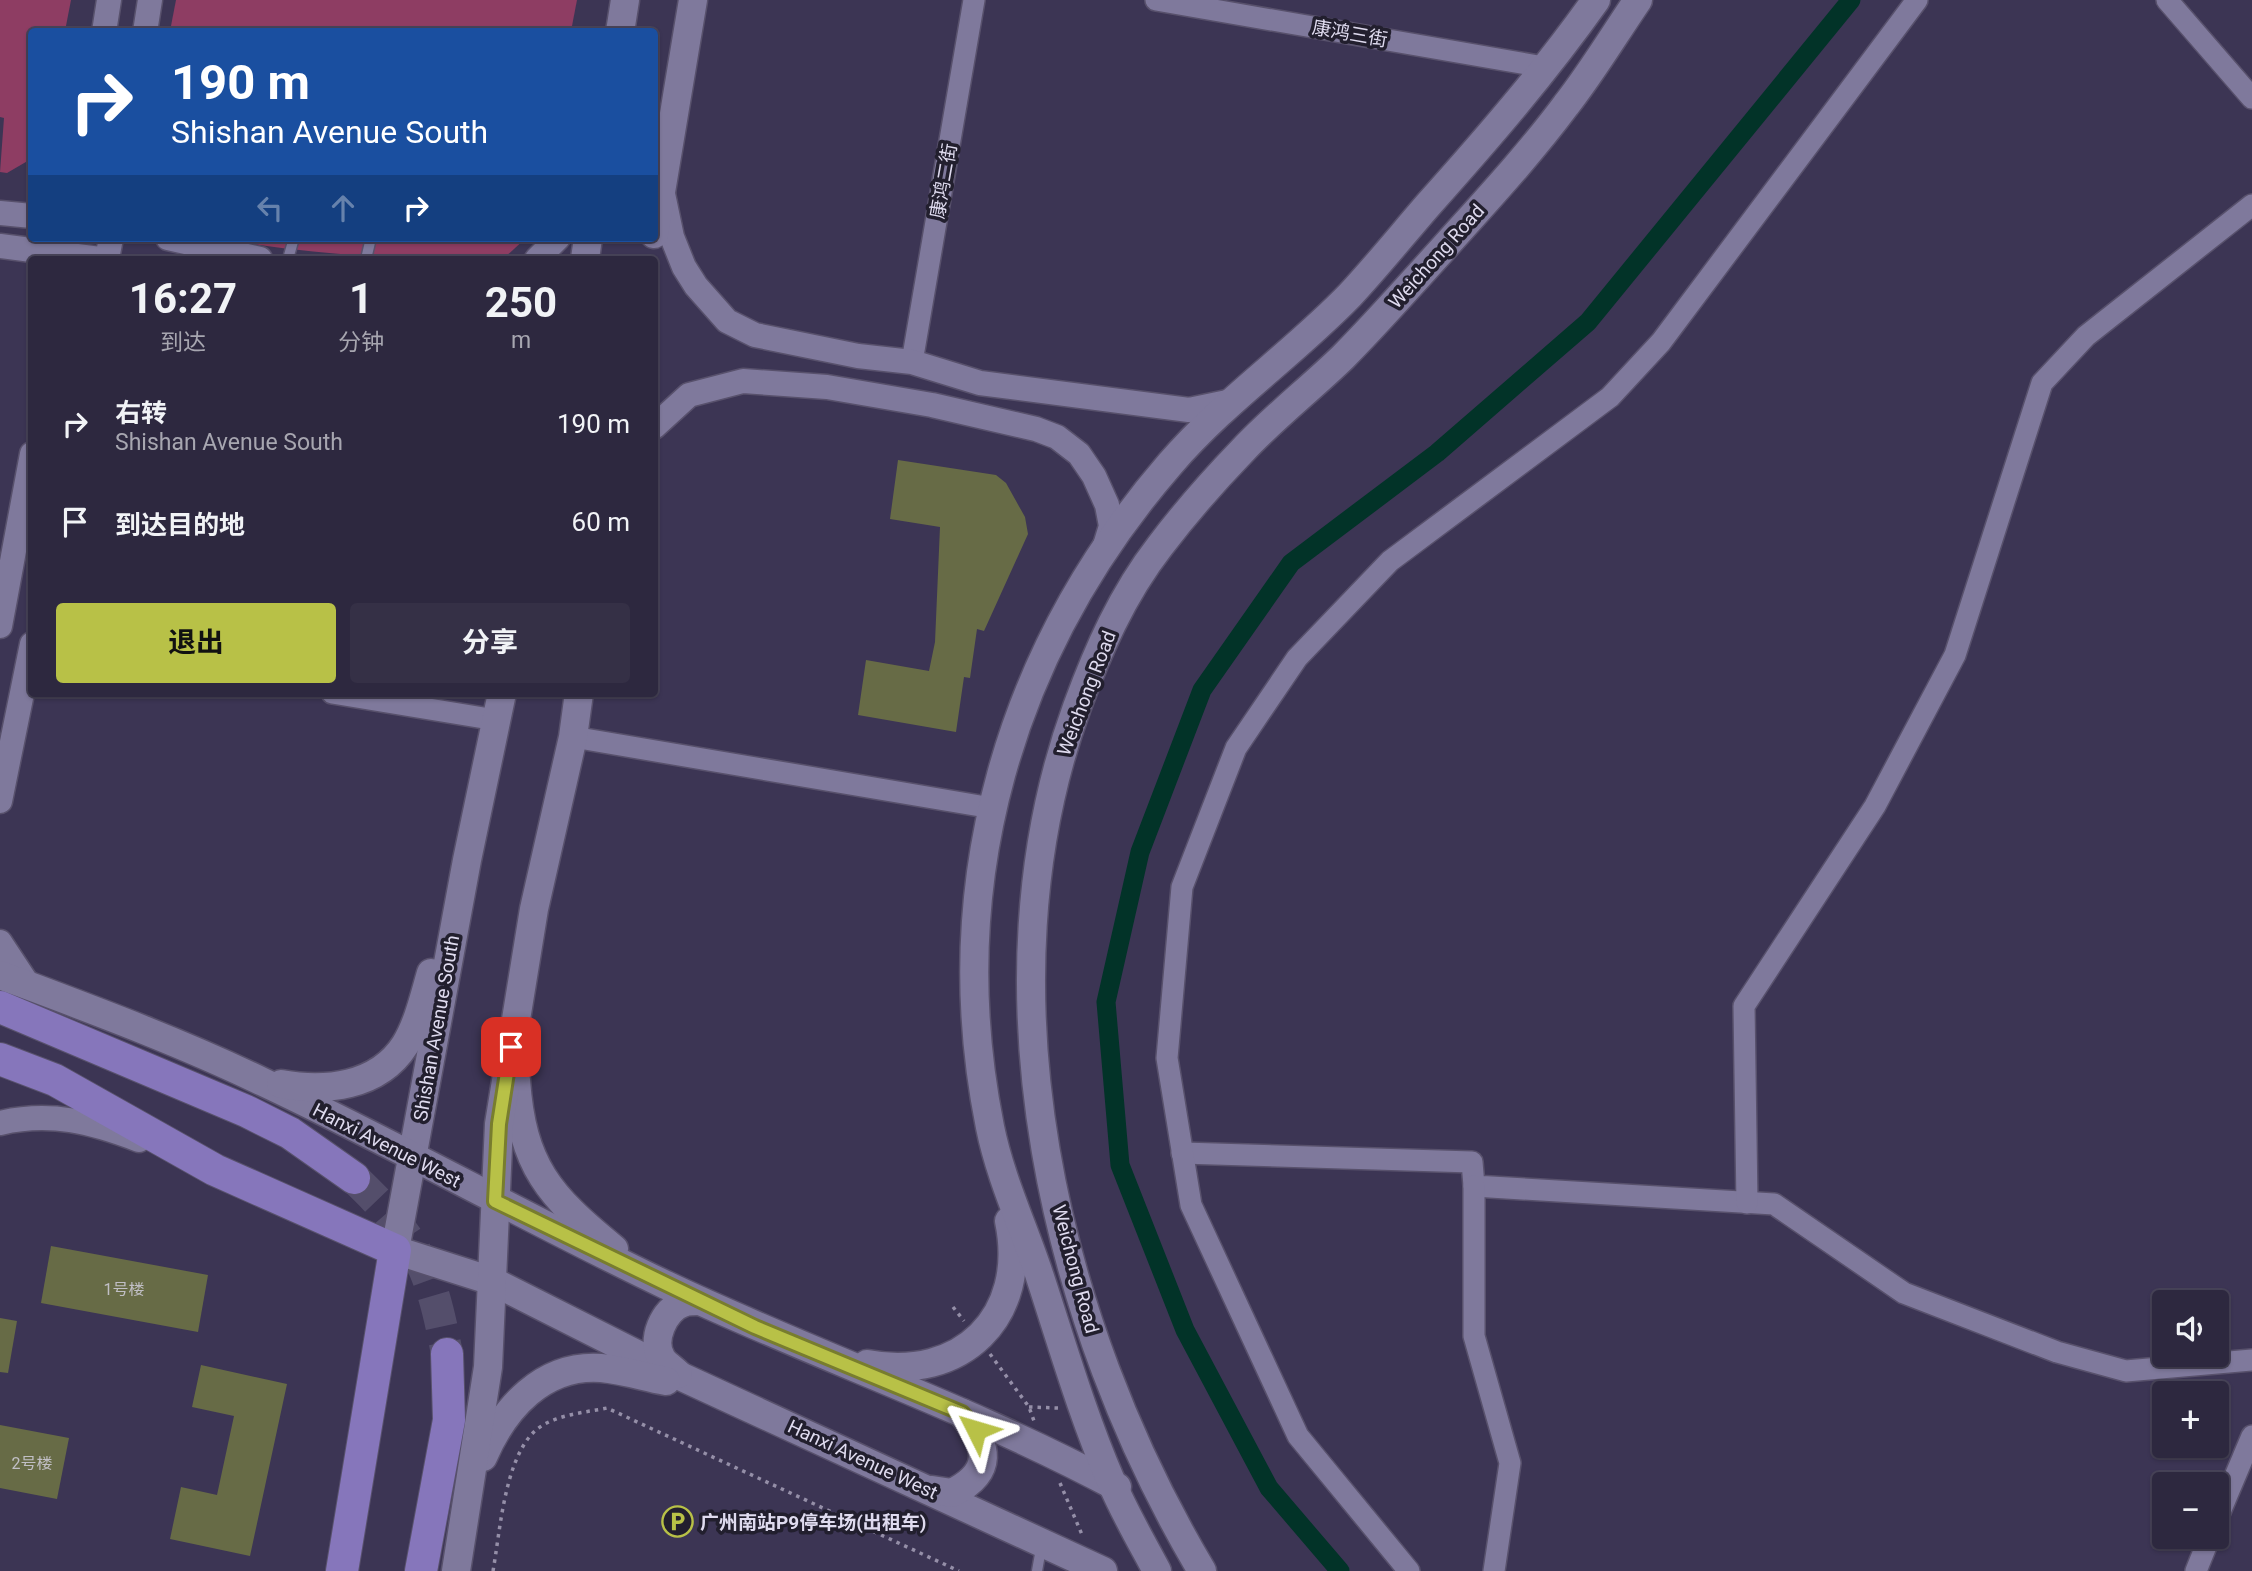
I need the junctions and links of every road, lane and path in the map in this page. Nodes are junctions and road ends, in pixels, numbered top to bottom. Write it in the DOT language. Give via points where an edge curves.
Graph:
graph roads {
  1 [pos="109,0"];
  2 [pos="150,0"];
  3 [pos="625,0"];
  4 [pos="692,0"];
  5 [pos="974,0"];
  6 [pos="1156,0"];
  7 [pos="1596,0"];
  8 [pos="1638,0"];
  9 [pos="1917,0"];
  10 [pos="2167,0"];
  11 [pos="105,28"];
  12 [pos="146,28"];
  13 [pos="621,28"];
  14 [pos="1544,67"];
  15 [pos="2252,98"];
  16 [pos="663,194"];
  17 [pos="2252,205"];
  18 [pos="0,213"];
  19 [pos="28,216"];
  20 [pos="658,217"];
  21 [pos="186,242"];
  22 [pos="554,242"];
  23 [pos="0,246"];
  24 [pos="69,251"];
  25 [pos="88,256"];
  26 [pos="247,256"];
  27 [pos="540,256"];
  28 [pos="858,356"];
  29 [pos="912,362"];
  30 [pos="980,383"];
  31 [pos="827,387"];
  32 [pos="1232,401"];
  33 [pos="932,405"];
  34 [pos="658,423"];
  35 [pos="28,476"];
  36 [pos="1104,549"];
  37 [pos="0,626"];
  38 [pos="28,664"];
  39 [pos="383,697"];
  40 [pos="578,697"];
  41 [pos="499,706"];
  42 [pos="573,737"];
  43 [pos="0,800"];
  44 [pos="992,808"];
  45 [pos="467,860"];
  46 [pos="0,942"];
  47 [pos="0,975"];
  48 [pos="29,986"];
  49 [pos="0,1007"];
  50 [pos="514,1022"];
  51 [pos="0,1059"];
  52 [pos="263,1081"];
  53 [pos="0,1124"];
  54 [pos="991,1133"];
  55 [pos="1182,1153"];
  56 [pos="413,1159"];
  57 [pos="215,1170"];
  58 [pos="354,1178"];
  59 [pos="1474,1186"];
  60 [pos="495,1201"];
  61 [pos="1747,1203"];
  62 [pos="395,1250"];
  63 [pos="1070,1261"];
  64 [pos="1037,1268"];
  65 [pos="492,1281"];
  66 [pos="669,1286"];
  67 [pos="699,1301"];
  68 [pos="755,1327"];
  69 [pos="447,1353"];
  70 [pos="2252,1360"];
  71 [pos="680,1376"];
  72 [pos="712,1388"];
  73 [pos="962,1413"];
  74 [pos="2252,1436"];
  75 [pos="1112,1484"];
  76 [pos="929,1489"];
  77 [pos="2229,1491"];
  78 [pos="466,1510"];
  79 [pos="1168,1515"];
  80 [pos="1042,1542"];
  81 [pos="2205,1549"];
  82 [pos="342,1571"];
  83 [pos="421,1571"];
  84 [pos="456,1571"];
  85 [pos="493,1571"];
  86 [pos="958,1571"];
  87 [pos="1037,1571"];
  88 [pos="1103,1571"];
  89 [pos="1157,1571"];
  90 [pos="1202,1571"];
  91 [pos="1409,1571"];
  92 [pos="1494,1571"];
  93 [pos="2196,1571"];
  1 -- 11 [label="street"];
  2 -- 12 [label="street"];
  3 -- 13 [label="main road"];
  4 -- 16 [label="main road"];
  5 -- 29 [label="street, 康鸿二街"];
  6 -- 14 [label="street, 康鸿三街"];
  7 -- 14 [label="main road, Weichong Road"];
  8 -- 63 [label="main road, Weichong Road" via="1569,102 1522,161 1345,355 1243,449 1159,547 1124,599 1095,656 1049,800 1031,945 1041,1131"];
  9 -- 55 [label="street" via="1661,342 1610,397 1391,561 1297,657 1236,748 1182,887 1167,1058"];
  10 -- 15 [label="street"];
  14 -- 32 [label="main road, Weichong Road" via="1489,137 1348,297"];
  16 -- 20 [label="main road"];
  16 -- 28 [label="street" via="684,267 709,305 727,321 755,335"];
  17 -- 61 [label="street" via="2086,336 2042,383 1955,655 1875,806 1744,1006"];
  18 -- 19 [label="street"];
  21 -- 26 [label="street"];
  22 -- 27 [label="street"];
  23 -- 24 [label="street"];
  24 -- 25 [label="street"];
  28 -- 29 [label="street"];
  28 -- 31 [label="street" via="822,356 802,362 801,376 808,383"];
  29 -- 30 [label="street"];
  30 -- 32 [label="street" via="1189,410"];
  30 -- 33 [label="street" via="991,394 987,401"];
  31 -- 33 [label="street"];
  31 -- 34 [label="street" via="743,381 720,385 689,395"];
  32 -- 36 [label="main road, Weichong Road" via="1172,462"];
  33 -- 36 [label="street" via="1036,429 1057,437 1079,454 1107,505 1111,526"];
  35 -- 37 [label="street"];
  36 -- 44 [label="main road, Weichong Road" via="1065,609 1021,708"];
  38 -- 43 [label="street"];
  39 -- 41 [label="street"];
  40 -- 42 [label="main road"];
  41 -- 45 [label="main road, Shishan Avenue South"];
  42 -- 44 [label="street"];
  42 -- 50 [label="main road"];
  44 -- 54 [label="main road, Weichong Road" via="981,877 974,999 978,1063"];
  45 -- 52 [label="main road" via="415,1023 390,1062 369,1076 325,1088"];
  45 -- 56 [label="main road, Shishan Avenue South"];
  46 -- 48 [label="street"];
  47 -- 48 [label="main road, Hanxi Avenue West"];
  48 -- 52 [label="main road, Hanxi Avenue West"];
  49 -- 58 [label="main road" via="246,1111 290,1133"];
  50 -- 60 [label="main road" via="499,1124"];
  50 -- 66 [label="main road" via="521,1125 533,1164 588,1227"];
  51 -- 57 [label="main road, Hanxi Avenue West" via="55,1080"];
  52 -- 56 [label="main road, Hanxi Avenue West"];
  53 -- 57 [label="street" via="22,1118 85,1121"];
  54 -- 64 [label="main road, Weichong Road"];
  54 -- 68 [label="main road" via="1014,1247 1010,1291 999,1313 960,1352 916,1366 891,1368 853,1361"];
  55 -- 59 [label="street" via="1472,1162"];
  55 -- 91 [label="street" via="1191,1205 1298,1436"];
  56 -- 60 [label="main road, Hanxi Avenue West"];
  56 -- 62 [label="main road, Shishan Avenue South"];
  57 -- 62 [label="main road, Hanxi Avenue West"];
  59 -- 61 [label="street"];
  59 -- 92 [label="street" via="1474,1336 1510,1463"];
  60 -- 65 [label="main road"];
  60 -- 66 [label="main road, Hanxi Avenue West"];
  61 -- 70 [label="street" via="1774,1204 1904,1293 2057,1352 2126,1371"];
  62 -- 65 [label="main road, Hanxi Avenue West"];
  62 -- 82 [label="main road, Shishan Avenue South"];
  63 -- 64 [label="main road" via="1070,1276 1055,1286"];
  63 -- 79 [label="main road, Weichong Road" via="1120,1409"];
  64 -- 75 [label="main road, Weichong Road"];
  65 -- 71 [label="main road, Hanxi Avenue West"];
  65 -- 78 [label="main road" via="488,1367"];
  66 -- 67 [label="main road, Hanxi Avenue West"];
  67 -- 68 [label="main road, Hanxi Avenue West"];
  67 -- 71 [label="main road" via="673,1308 659,1336 662,1359"];
  68 -- 73 [label="main road, Hanxi Avenue West"];
  69 -- 83 [label="main road" via="449,1420"];
  71 -- 72 [label="main road, Hanxi Avenue West"];
  72 -- 76 [label="main road, Hanxi Avenue West"];
  72 -- 78 [label="main road" via="599,1368 540,1382 522,1396 494,1431"];
  73 -- 75 [label="main road, Hanxi Avenue West" via="1045,1448"];
  73 -- 76 [label="main road" via="984,1450 982,1466 975,1478 952,1493"];
  74 -- 77 [label="street"];
  75 -- 79 [label="main road, Hanxi Avenue West"];
  75 -- 89 [label="main road, Weichong Road"];
  76 -- 80 [label="main road, Hanxi Avenue West"];
  78 -- 84 [label="main road"];
  79 -- 90 [label="main road, Weichong Road"];
  80 -- 87 [label="lane"];
  80 -- 88 [label="main road, Hanxi Avenue West"];
  81 -- 93 [label="street"];
  85 -- 86 [label="path" via="512,1471 531,1434 558,1419 607,1408"];
}
